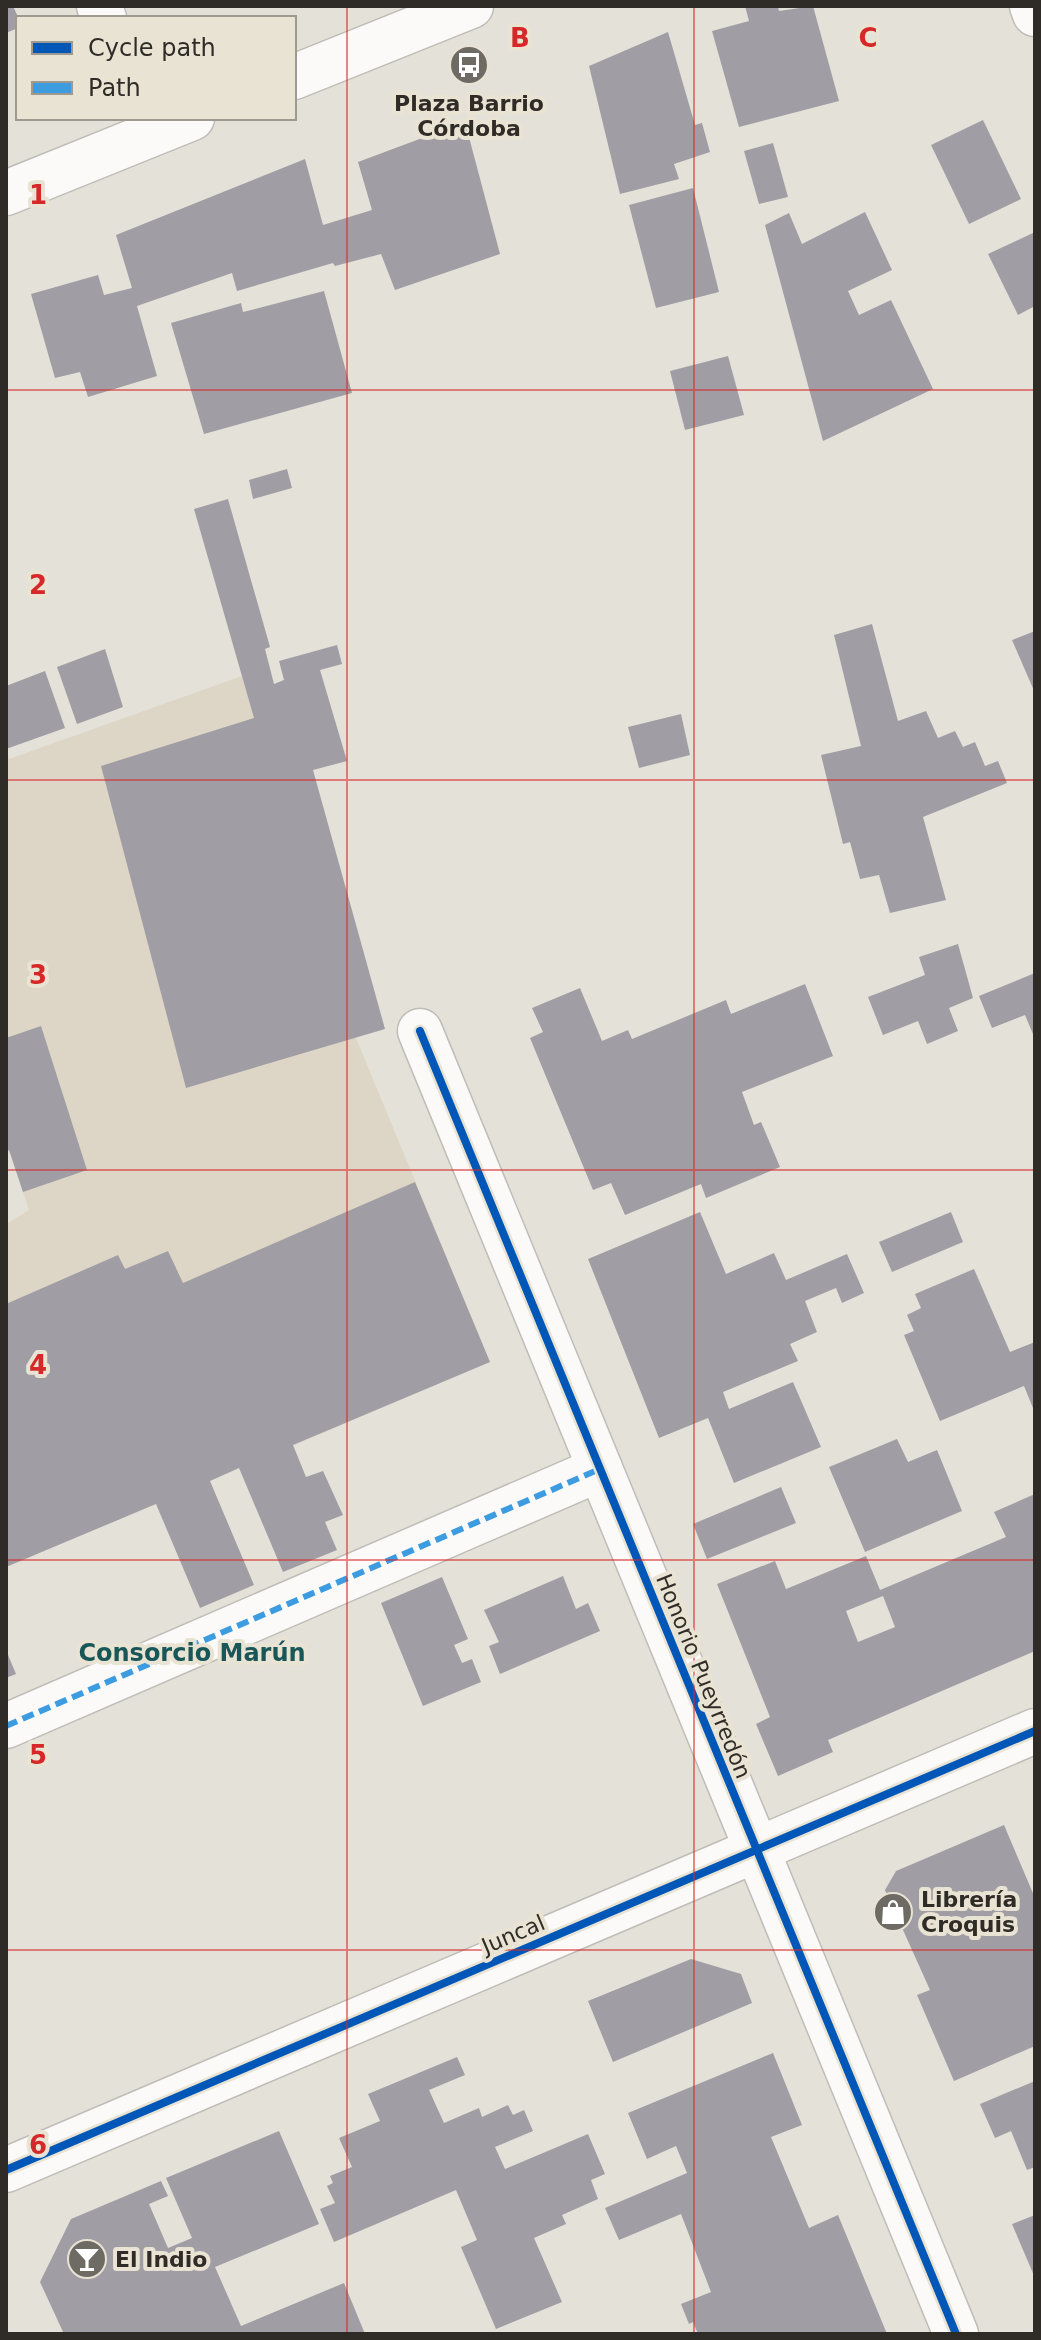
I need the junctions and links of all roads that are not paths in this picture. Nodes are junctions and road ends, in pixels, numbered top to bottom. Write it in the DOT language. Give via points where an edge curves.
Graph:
graph roads {
  1 [pos="471,6"];
  2 [pos="1032,6"];
  3 [pos="1035,14"];
  4 [pos="296,76"];
  5 [pos="165,123"];
  6 [pos="6,193"];
  7 [pos="420,1031"];
  8 [pos="600,1469"];
  9 [pos="6,1726"];
  10 [pos="1035,1731"];
  11 [pos="757,1850"];
  12 [pos="6,2170"];
  13 [pos="956,2334"];
  1 -- 4 [label="street"];
  2 -- 3 [label="street"];
  5 -- 6 [label="street"];
  7 -- 8 [label="street, Honorio Pueyrredón"];
  8 -- 9 [label="street"];
  8 -- 11 [label="street, Honorio Pueyrredón"];
  10 -- 11 [label="street, Juncal"];
  11 -- 12 [label="street, Juncal"];
  11 -- 13 [label="street, Honorio Pueyrredón"];
}
